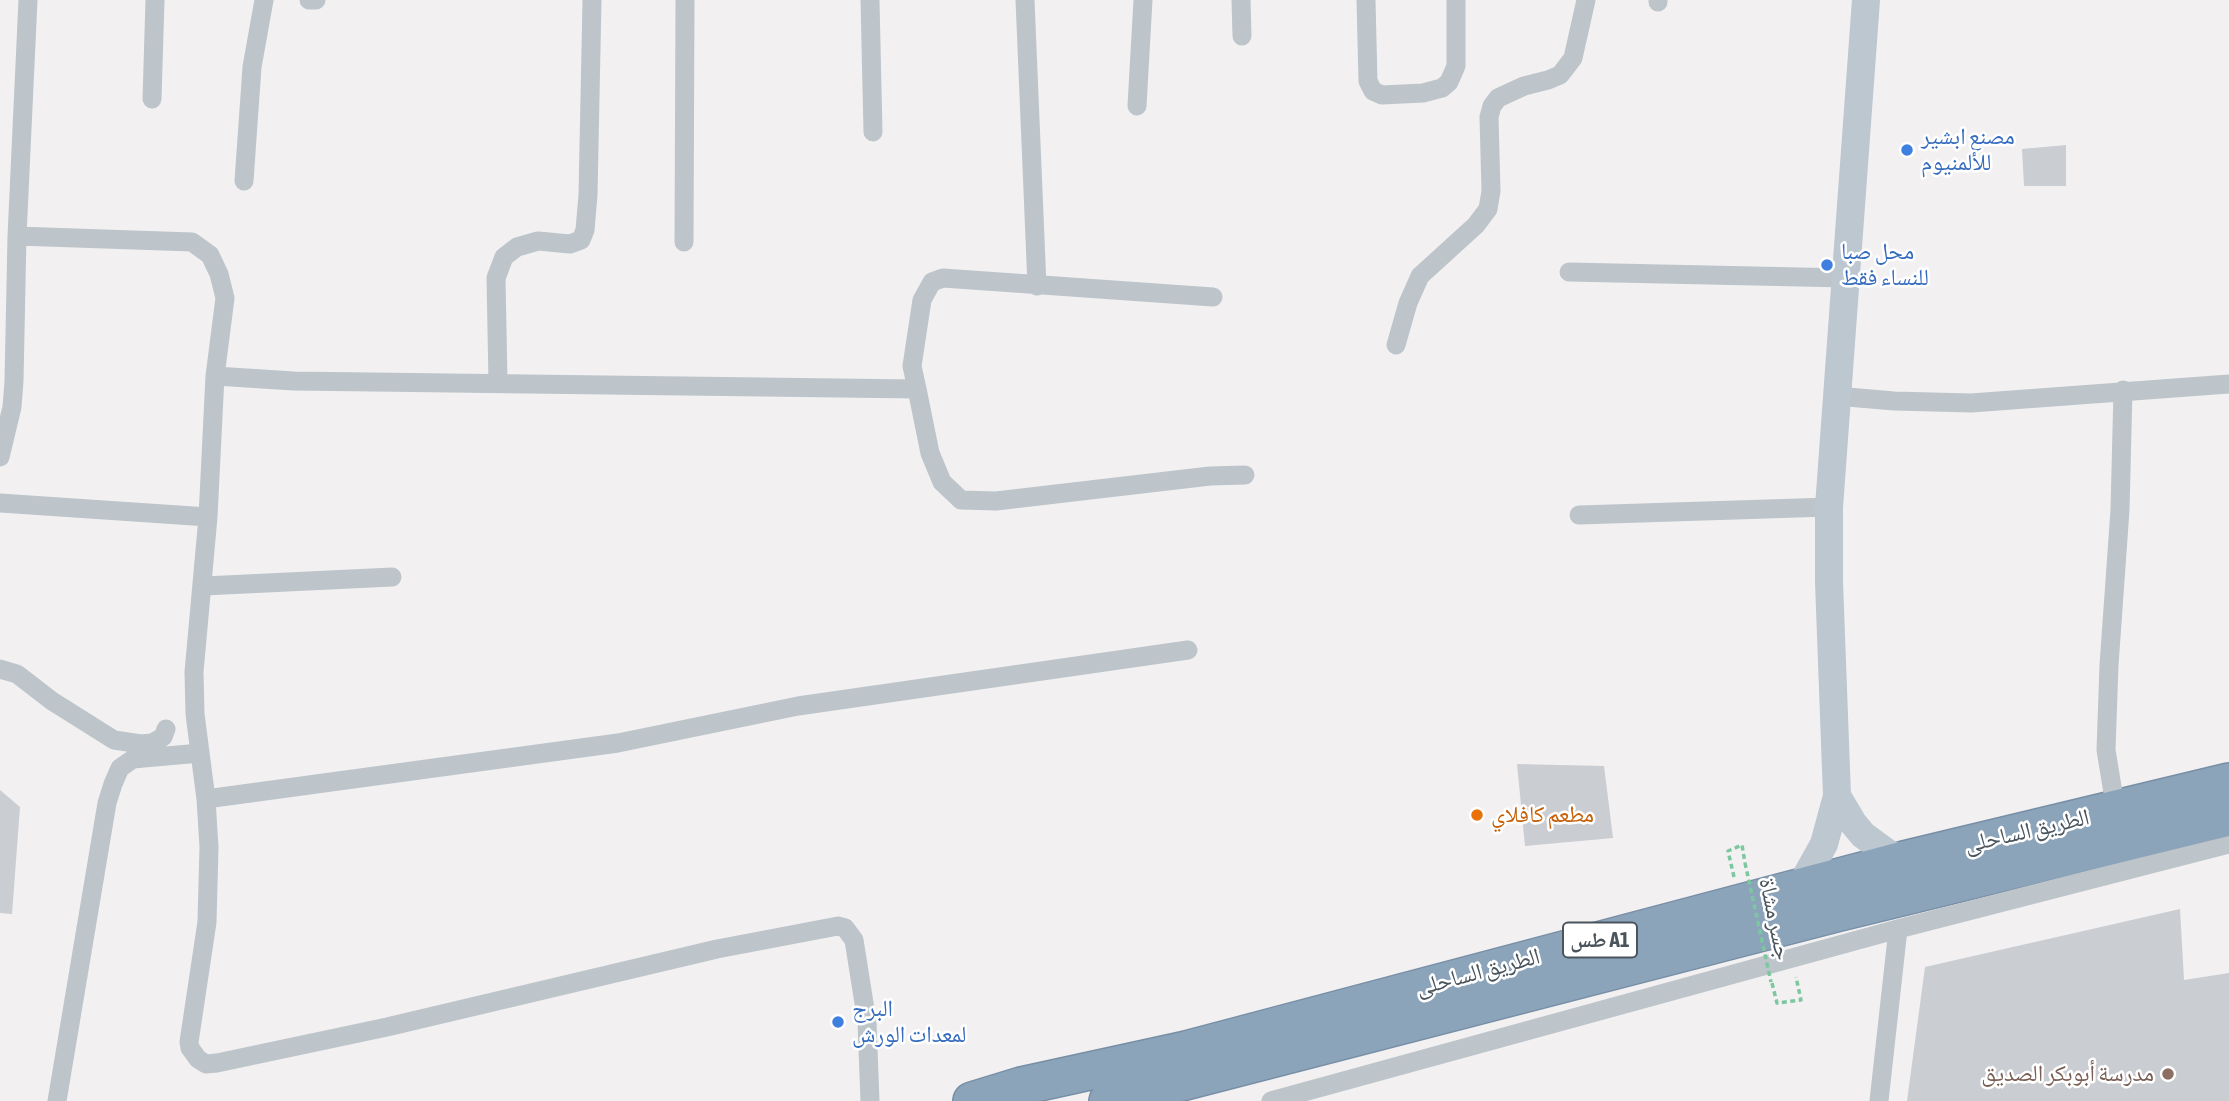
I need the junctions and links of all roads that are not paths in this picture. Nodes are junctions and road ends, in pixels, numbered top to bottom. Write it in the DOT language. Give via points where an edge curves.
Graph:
graph roads {
  1 [pos="28,0"];
  2 [pos="155,0"];
  3 [pos="264,0"];
  4 [pos="309,0"];
  5 [pos="316,0"];
  6 [pos="592,0"];
  7 [pos="685,0"];
  8 [pos="870,0"];
  9 [pos="1024,0"];
  10 [pos="1143,0"];
  11 [pos="1241,0"];
  12 [pos="1366,0"];
  13 [pos="1456,0"];
  14 [pos="1586,0"];
  15 [pos="1866,0"];
  16 [pos="1242,36"];
  17 [pos="152,99"];
  18 [pos="1137,106"];
  19 [pos="873,132"];
  20 [pos="244,181"];
  21 [pos="18,236"];
  22 [pos="684,242"];
  23 [pos="1569,272"];
  24 [pos="1847,278"];
  25 [pos="1037,286"];
  26 [pos="1213,297"];
  27 [pos="1395,345"];
  28 [pos="215,376"];
  29 [pos="498,382"];
  30 [pos="2229,384"];
  31 [pos="917,389"];
  32 [pos="2123,390"];
  33 [pos="1836,396"];
  34 [pos="0,457"];
  35 [pos="1245,475"];
  36 [pos="0,503"];
  37 [pos="1829,508"];
  38 [pos="1580,515"];
  39 [pos="208,517"];
  40 [pos="392,577"];
  41 [pos="204,586"];
  42 [pos="1188,650"];
  43 [pos="0,669"];
  44 [pos="166,729"];
  45 [pos="200,753"];
  46 [pos="2229,782"];
  47 [pos="1837,796"];
  48 [pos="206,799"];
  49 [pos="2116,811"];
  50 [pos="2229,817"];
  51 [pos="2229,844"];
  52 [pos="1904,860"];
  53 [pos="1800,887"];
  54 [pos="1898,929"];
  55 [pos="1166,1093"];
  56 [pos="1324,1094"];
  57 [pos="57,1101"];
  58 [pos="870,1101"];
  59 [pos="972,1101"];
  60 [pos="1108,1101"];
  61 [pos="1271,1101"];
  62 [pos="1879,1101"];
  1 -- 21 [label="street"];
  2 -- 17 [label="street"];
  3 -- 20 [label="street" via="252,67"];
  4 -- 5 [label="street"];
  6 -- 29 [label="street" via="585,230 581,240 570,244 538,241 517,247 504,257 496,278"];
  7 -- 22 [label="street"];
  8 -- 19 [label="street"];
  9 -- 25 [label="street"];
  10 -- 18 [label="street"];
  11 -- 16 [label="street"];
  12 -- 13 [label="street" via="1368,81 1373,91 1382,95 1423,93 1450,82 1456,66"];
  14 -- 27 [label="street" via="1573,58 1560,75 1524,86 1492,106 1488,209 1420,276"];
  15 -- 24 [label="street"];
  21 -- 28 [label="street" via="192,242 210,255 225,298"];
  21 -- 34 [label="street" via="14,381"];
  23 -- 24 [label="street"];
  24 -- 33 [label="street"];
  25 -- 26 [label="street"];
  25 -- 31 [label="street" via="943,278 932,282 922,300 915,340 912,366"];
  28 -- 29 [label="street"];
  28 -- 39 [label="street"];
  29 -- 31 [label="street"];
  30 -- 32 [label="street"];
  31 -- 35 [label="street" via="930,453 942,482 961,500 996,501"];
  32 -- 33 [label="street" via="1971,403"];
  32 -- 49 [label="street" via="2106,750"];
  33 -- 37 [label="street"];
  36 -- 39 [label="street"];
  37 -- 38 [label="street"];
  37 -- 47 [label="street"];
  39 -- 41 [label="street"];
  40 -- 41 [label="street"];
  41 -- 45 [label="street" via="194,672"];
  42 -- 48 [label="street" via="798,706 618,743"];
  43 -- 44 [label="street" via="17,674 114,740 152,743 163,737"];
  45 -- 48 [label="street"];
  45 -- 57 [label="street" via="133,759 120,768 113,784"];
  46 -- 49 [label="highway, الطريق الساحلى / طس A1"];
  47 -- 52 [label="street" via="1863,835"];
  47 -- 53 [label="street" via="1824,844"];
  48 -- 58 [label="street" via="207,922 189,1042 194,1055 206,1064 838,926 854,940 867,1022"];
  49 -- 52 [label="highway, الطريق الساحلى / طس A1"];
  50 -- 55 [label="highway, الطريق الساحلى / طس A1" via="1823,916"];
  51 -- 54 [label="street"];
  52 -- 53 [label="highway, الطريق الساحلى / طس A1"];
  53 -- 59 [label="highway, الطريق الساحلى / طس A1" via="1186,1050"];
  54 -- 56 [label="street"];
  54 -- 62 [label="street"];
  55 -- 60 [label="highway, الطريق الساحلى / طس A1"];
  56 -- 61 [label="street"];
}
